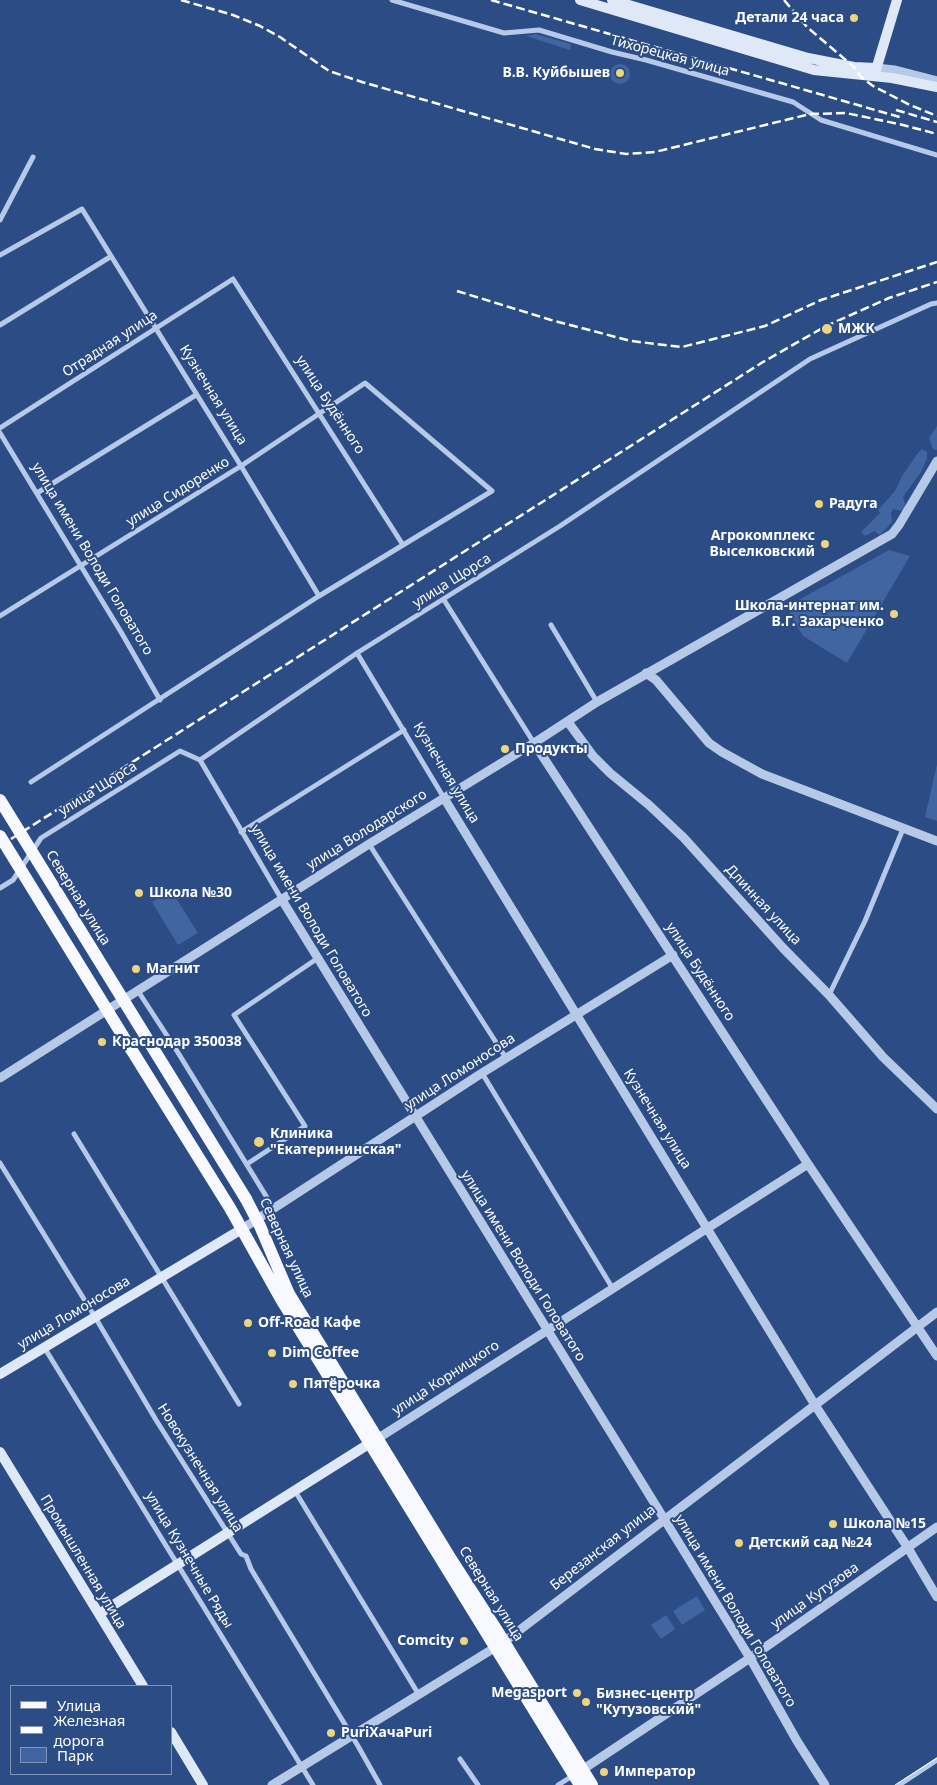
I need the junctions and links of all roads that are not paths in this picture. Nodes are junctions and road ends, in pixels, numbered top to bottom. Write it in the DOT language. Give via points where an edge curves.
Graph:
graph roads {
  1 [pos="392,0"];
  2 [pos="580,0"];
  3 [pos="612,0"];
  4 [pos="897,0"];
  5 [pos="875,72"];
  6 [pos="937,81"];
  7 [pos="937,87"];
  8 [pos="937,155"];
  9 [pos="33,157"];
  10 [pos="0,220"];
  11 [pos="0,255"];
  12 [pos="110,257"];
  13 [pos="233,279"];
  14 [pos="937,303"];
  15 [pos="0,325"];
  16 [pos="155,328"];
  17 [pos="196,395"];
  18 [pos="320,414"];
  19 [pos="0,428"];
  20 [pos="0,433"];
  21 [pos="937,461"];
  22 [pos="241,466"];
  23 [pos="37,493"];
  24 [pos="403,545"];
  25 [pos="80,565"];
  26 [pos="320,596"];
  27 [pos="444,600"];
  28 [pos="0,616"];
  29 [pos="551,625"];
  30 [pos="357,653"];
  31 [pos="646,673"];
  32 [pos="160,700"];
  33 [pos="597,702"];
  34 [pos="568,722"];
  35 [pos="404,730"];
  36 [pos="534,743"];
  37 [pos="200,760"];
  38 [pos="31,782"];
  39 [pos="444,798"];
  40 [pos="0,800"];
  41 [pos="902,829"];
  42 [pos="241,832"];
  43 [pos="0,836"];
  44 [pos="937,841"];
  45 [pos="369,844"];
  46 [pos="0,888"];
  47 [pos="282,900"];
  48 [pos="673,955"];
  49 [pos="318,958"];
  50 [pos="138,990"];
  51 [pos="829,995"];
  52 [pos="576,1014"];
  53 [pos="506,1058"];
  54 [pos="482,1073"];
  55 [pos="0,1078"];
  56 [pos="937,1109"];
  57 [pos="416,1116"];
  58 [pos="74,1134"];
  59 [pos="0,1163"];
  60 [pos="247,1164"];
  61 [pos="808,1164"];
  62 [pos="275,1209"];
  63 [pos="257,1220"];
  64 [pos="242,1229"];
  65 [pos="708,1229"];
  66 [pos="161,1277"];
  67 [pos="613,1289"];
  68 [pos="937,1312"];
  69 [pos="95,1316"];
  70 [pos="918,1328"];
  71 [pos="546,1330"];
  72 [pos="44,1347"];
  73 [pos="937,1356"];
  74 [pos="0,1374"];
  75 [pos="239,1404"];
  76 [pos="815,1405"];
  77 [pos="374,1441"];
  78 [pos="0,1452"];
  79 [pos="295,1490"];
  80 [pos="664,1520"];
  81 [pos="937,1528"];
  82 [pos="227,1533"];
  83 [pos="908,1548"];
  84 [pos="178,1563"];
  85 [pos="937,1597"];
  86 [pos="99,1614"];
  87 [pos="500,1645"];
  88 [pos="750,1658"];
  89 [pos="142,1685"];
  90 [pos="420,1695"];
  91 [pos="172,1734"];
  92 [pos="352,1737"];
  93 [pos="460,1758"];
  94 [pos="937,1760"];
  95 [pos="302,1767"];
  96 [pos="579,1777"];
  97 [pos="204,1785"];
  98 [pos="272,1785"];
  99 [pos="313,1785"];
  100 [pos="380,1785"];
  101 [pos="478,1785"];
  102 [pos="558,1785"];
  103 [pos="592,1785"];
  104 [pos="825,1785"];
  105 [pos="899,1785"];
  1 -- 8 [label="street, Тихорецкая улица" via="504,33 539,30 646,60 793,102 821,120"];
  2 -- 5 [label="main road" via="814,70"];
  3 -- 5 [label="main road" via="808,58"];
  4 -- 5 [label="main road"];
  5 -- 6 [label="street" via="895,70"];
  5 -- 7 [label="main road"];
  9 -- 10 [label="street"];
  11 -- 12 [label="street, Кузнечная улица" via="82,209"];
  12 -- 15 [label="street"];
  12 -- 16 [label="street, Кузнечная улица"];
  13 -- 16 [label="street, Отрадная улица"];
  13 -- 18 [label="street, улица Будённого"];
  14 -- 27 [label="street, улица Щорса" via="810,360"];
  16 -- 17 [label="street, Кузнечная улица"];
  16 -- 19 [label="street, Отрадная улица"];
  17 -- 22 [label="street, Кузнечная улица"];
  17 -- 23 [label="street"];
  18 -- 22 [label="street, улица Сидоренко"];
  18 -- 24 [label="street, улица Будённого"];
  18 -- 24 [label="street, улица Сидоренко" via="365,383 492,492"];
  20 -- 23 [label="street, улица имени Володи Головатого"];
  21 -- 31 [label="street, улица Володарского" via="892,534"];
  22 -- 25 [label="street, улица Сидоренко"];
  22 -- 26 [label="street, Кузнечная улица"];
  23 -- 25 [label="street, улица имени Володи Головатого"];
  24 -- 26 [label="street"];
  25 -- 28 [label="street, улица Сидоренко"];
  25 -- 32 [label="street, улица имени Володи Головатого"];
  26 -- 32 [label="street"];
  27 -- 30 [label="street, улица Щорса"];
  27 -- 36 [label="street, улица Будённого"];
  29 -- 33 [label="street"];
  30 -- 35 [label="street, Кузнечная улица"];
  30 -- 37 [label="street, улица Щорса"];
  31 -- 33 [label="street, улица Володарского"];
  31 -- 41 [label="street" via="722,752 762,774"];
  32 -- 38 [label="street"];
  33 -- 34 [label="street, улица Володарского"];
  34 -- 36 [label="street, улица Володарского"];
  34 -- 51 [label="street, Длинная улица" via="610,774 684,838"];
  35 -- 39 [label="street, Кузнечная улица"];
  35 -- 42 [label="street"];
  36 -- 39 [label="street, улица Володарского"];
  36 -- 48 [label="street, улица Будённого"];
  37 -- 42 [label="street, улица имени Володи Головатого"];
  37 -- 46 [label="street, улица Щорса" via="180,751 41,838 12,880"];
  39 -- 45 [label="street, улица Володарского"];
  39 -- 52 [label="street, Кузнечная улица"];
  40 -- 63 [label="main road, Северная улица, bridge"];
  41 -- 44 [label="street"];
  41 -- 51 [label="street" via="865,921"];
  42 -- 47 [label="street, улица имени Володи Головатого"];
  43 -- 64 [label="main road, Северная улица, bridge"];
  45 -- 47 [label="street, улица Володарского"];
  45 -- 53 [label="street"];
  47 -- 49 [label="street, улица имени Володи Головатого"];
  47 -- 50 [label="street, улица Володарского"];
  48 -- 52 [label="street, улица Ломоносова"];
  48 -- 61 [label="street, улица Будённого"];
  49 -- 57 [label="street, улица имени Володи Головатого"];
  49 -- 60 [label="street" via="234,1014 305,1126"];
  50 -- 55 [label="street, улица Володарского"];
  50 -- 60 [label="street"];
  51 -- 56 [label="street, Длинная улица" via="883,1057"];
  52 -- 53 [label="street, улица Ломоносова"];
  52 -- 65 [label="street, Кузнечная улица"];
  53 -- 54 [label="street, улица Ломоносова"];
  54 -- 57 [label="street, улица Ломоносова"];
  54 -- 67 [label="street"];
  57 -- 62 [label="street, улица Ломоносова"];
  57 -- 71 [label="street, улица имени Володи Головатого"];
  58 -- 66 [label="street"];
  59 -- 69 [label="street, Новокузнечная улица"];
  60 -- 62 [label="street"];
  61 -- 65 [label="street, улица Корницкого"];
  61 -- 70 [label="street, улица Будённого"];
  62 -- 63 [label="street, улица Ломоносова"];
  63 -- 64 [label="street, улица Ломоносова"];
  63 -- 77 [label="main road, Северная улица" via="289,1294"];
  64 -- 66 [label="main road, улица Ломоносова"];
  64 -- 77 [label="main road, Северная улица" via="281,1299"];
  65 -- 67 [label="street, улица Корницкого"];
  65 -- 76 [label="street, Кузнечная улица"];
  66 -- 69 [label="main road, улица Ломоносова"];
  66 -- 75 [label="street"];
  67 -- 71 [label="street, улица Корницкого"];
  68 -- 70 [label="street, Березанская улица"];
  69 -- 72 [label="main road, улица Ломоносова"];
  69 -- 82 [label="street, Новокузнечная улица"];
  70 -- 73 [label="street, улица Будённого"];
  70 -- 76 [label="street, Березанская улица"];
  71 -- 77 [label="street, улица Корницкого"];
  71 -- 80 [label="street, улица имени Володи Головатого"];
  72 -- 74 [label="main road, улица Ломоносова"];
  72 -- 84 [label="street, улица Кузнечные Ряды"];
  76 -- 80 [label="street, Березанская улица"];
  76 -- 83 [label="street, Кузнечная улица"];
  77 -- 79 [label="main road, улица Корницкого"];
  77 -- 87 [label="main road, Северная улица"];
  78 -- 86 [label="main road, Промышленная улица"];
  79 -- 82 [label="main road, улица Корницкого"];
  79 -- 90 [label="street"];
  80 -- 87 [label="street, Березанская улица"];
  80 -- 88 [label="street, улица имени Володи Головатого"];
  81 -- 83 [label="street, улица Кутузова"];
  82 -- 84 [label="main road, улица Корницкого"];
  82 -- 92 [label="street, Новокузнечная улица" via="241,1554 246,1556"];
  83 -- 85 [label="street, Кузнечная улица"];
  83 -- 88 [label="street, улица Кутузова"];
  84 -- 86 [label="main road, улица Корницкого"];
  84 -- 95 [label="street, улица Кузнечные Ряды"];
  86 -- 89 [label="main road, Промышленная улица"];
  87 -- 90 [label="street, Березанская улица"];
  87 -- 96 [label="main road, Северная улица"];
  88 -- 96 [label="street, улица Кутузова"];
  88 -- 104 [label="street, улица имени Володи Головатого"];
  90 -- 92 [label="street, Березанская улица"];
  91 -- 97 [label="main road"];
  92 -- 95 [label="street, Березанская улица"];
  92 -- 100 [label="street, Новокузнечная улица"];
  93 -- 101 [label="street"];
  94 -- 105 [label="street"];
  95 -- 98 [label="street, Березанская улица"];
  95 -- 99 [label="street, улица Кузнечные Ряды"];
  96 -- 102 [label="street, улица Кутузова"];
  96 -- 103 [label="main road, Северная улица"];
}
